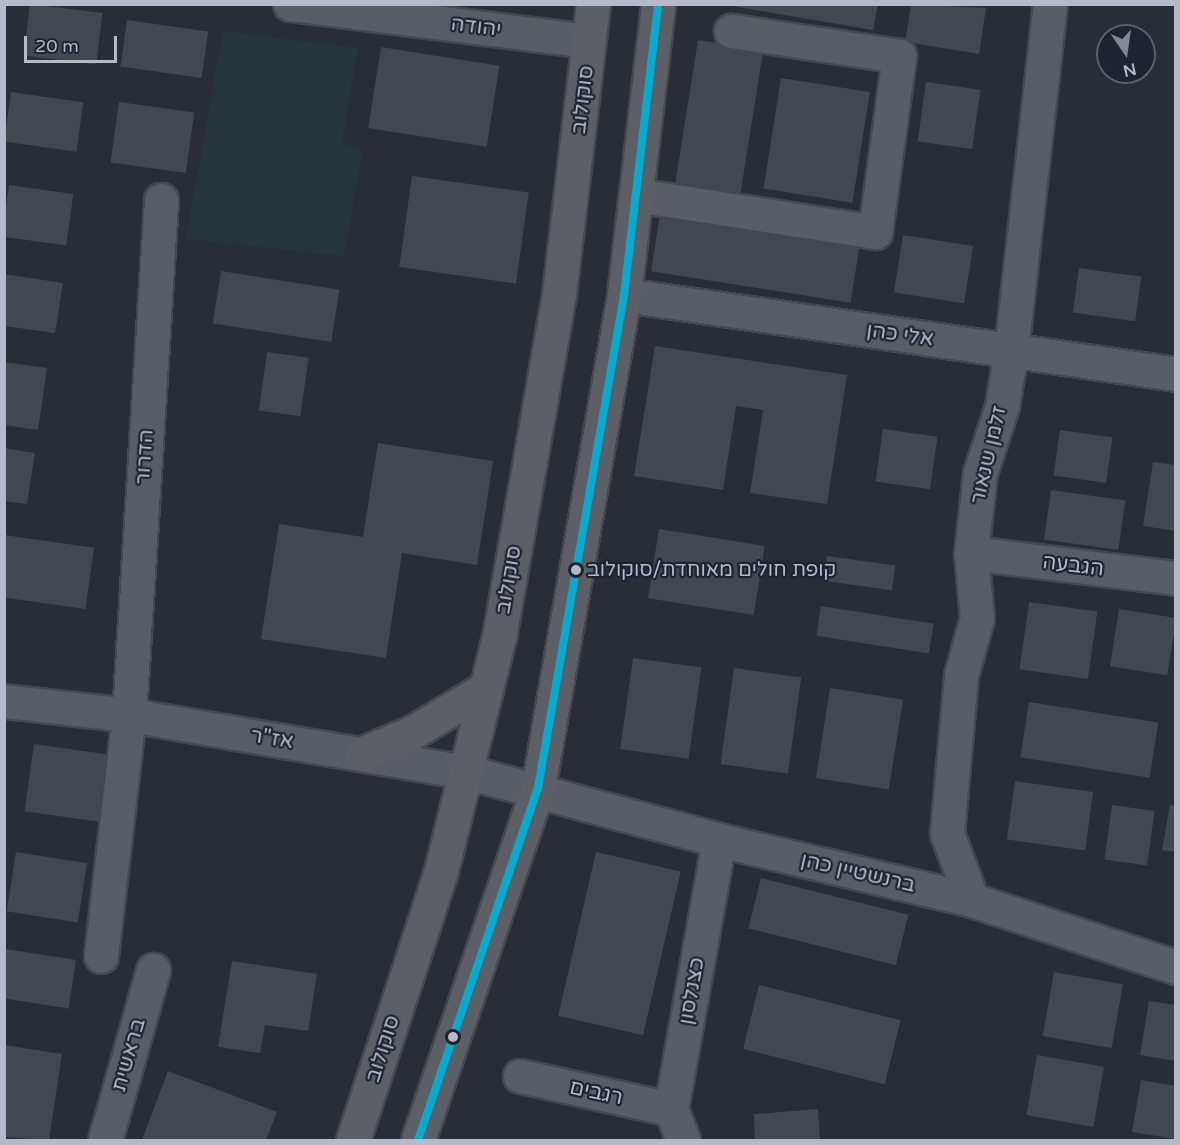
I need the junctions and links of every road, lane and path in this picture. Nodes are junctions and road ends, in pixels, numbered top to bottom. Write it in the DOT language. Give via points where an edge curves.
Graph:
graph roads {
  1 [pos="290,4"];
  2 [pos="594,4"];
  3 [pos="658,4"];
  4 [pos="1050,4"];
  5 [pos="731,31"];
  6 [pos="590,41"];
  7 [pos="636,195"];
  8 [pos="160,200"];
  9 [pos="624,296"];
  10 [pos="1011,351"];
  11 [pos="1176,374"];
  12 [pos="971,553"];
  13 [pos="1176,578"];
  14 [pos="486,688"];
  15 [pos="4,701"];
  16 [pos="129,715"];
  17 [pos="361,754"];
  18 [pos="467,772"];
  19 [pos="538,788"];
  20 [pos="719,840"];
  21 [pos="972,900"];
  22 [pos="101,956"];
  23 [pos="1176,967"];
  24 [pos="153,970"];
  25 [pos="520,1076"];
  26 [pos="671,1109"];
  27 [pos="105,1140"];
  28 [pos="353,1140"];
  29 [pos="418,1140"];
  30 [pos="683,1140"];
  1 -- 6 [label="street, יהודה"];
  2 -- 6 [label="main road, סוקולוב"];
  3 -- 7 [label="main road"];
  4 -- 10 [label="street, זלמן שנאור"];
  5 -- 7 [label="street" via="899,57 876,232"];
  6 -- 14 [label="main road, סוקולוב" via="559,294"];
  7 -- 9 [label="main road"];
  8 -- 16 [label="street, הדרור"];
  9 -- 10 [label="street, אלי כהן"];
  9 -- 19 [label="main road"];
  10 -- 11 [label="street, אלי כהן"];
  10 -- 12 [label="street, זלמן שנאור" via="1002,406 981,473"];
  12 -- 13 [label="street, הגבעה"];
  12 -- 21 [label="street, זלמן שנאור" via="977,618 960,675 947,833"];
  14 -- 17 [label="main road" via="413,732"];
  14 -- 18 [label="main road, סוקולוב"];
  15 -- 16 [label="street, אז\"ר"];
  16 -- 17 [label="street, אז\"ר"];
  16 -- 22 [label="street, הדרור"];
  17 -- 18 [label="street, אז\"ר"];
  18 -- 19 [label="street, אז\"ר"];
  18 -- 28 [label="main road, סוקולוב" via="441,871"];
  19 -- 20 [label="street, ברנשטיין כהן"];
  19 -- 29 [label="main road"];
  20 -- 21 [label="street, ברנשטיין כהן"];
  20 -- 26 [label="street, כצנלסון"];
  21 -- 23 [label="street, ברנשטיין כהן"];
  24 -- 27 [label="street, בראשית"];
  25 -- 26 [label="street, רגבים"];
  26 -- 30 [label="street"];
}
